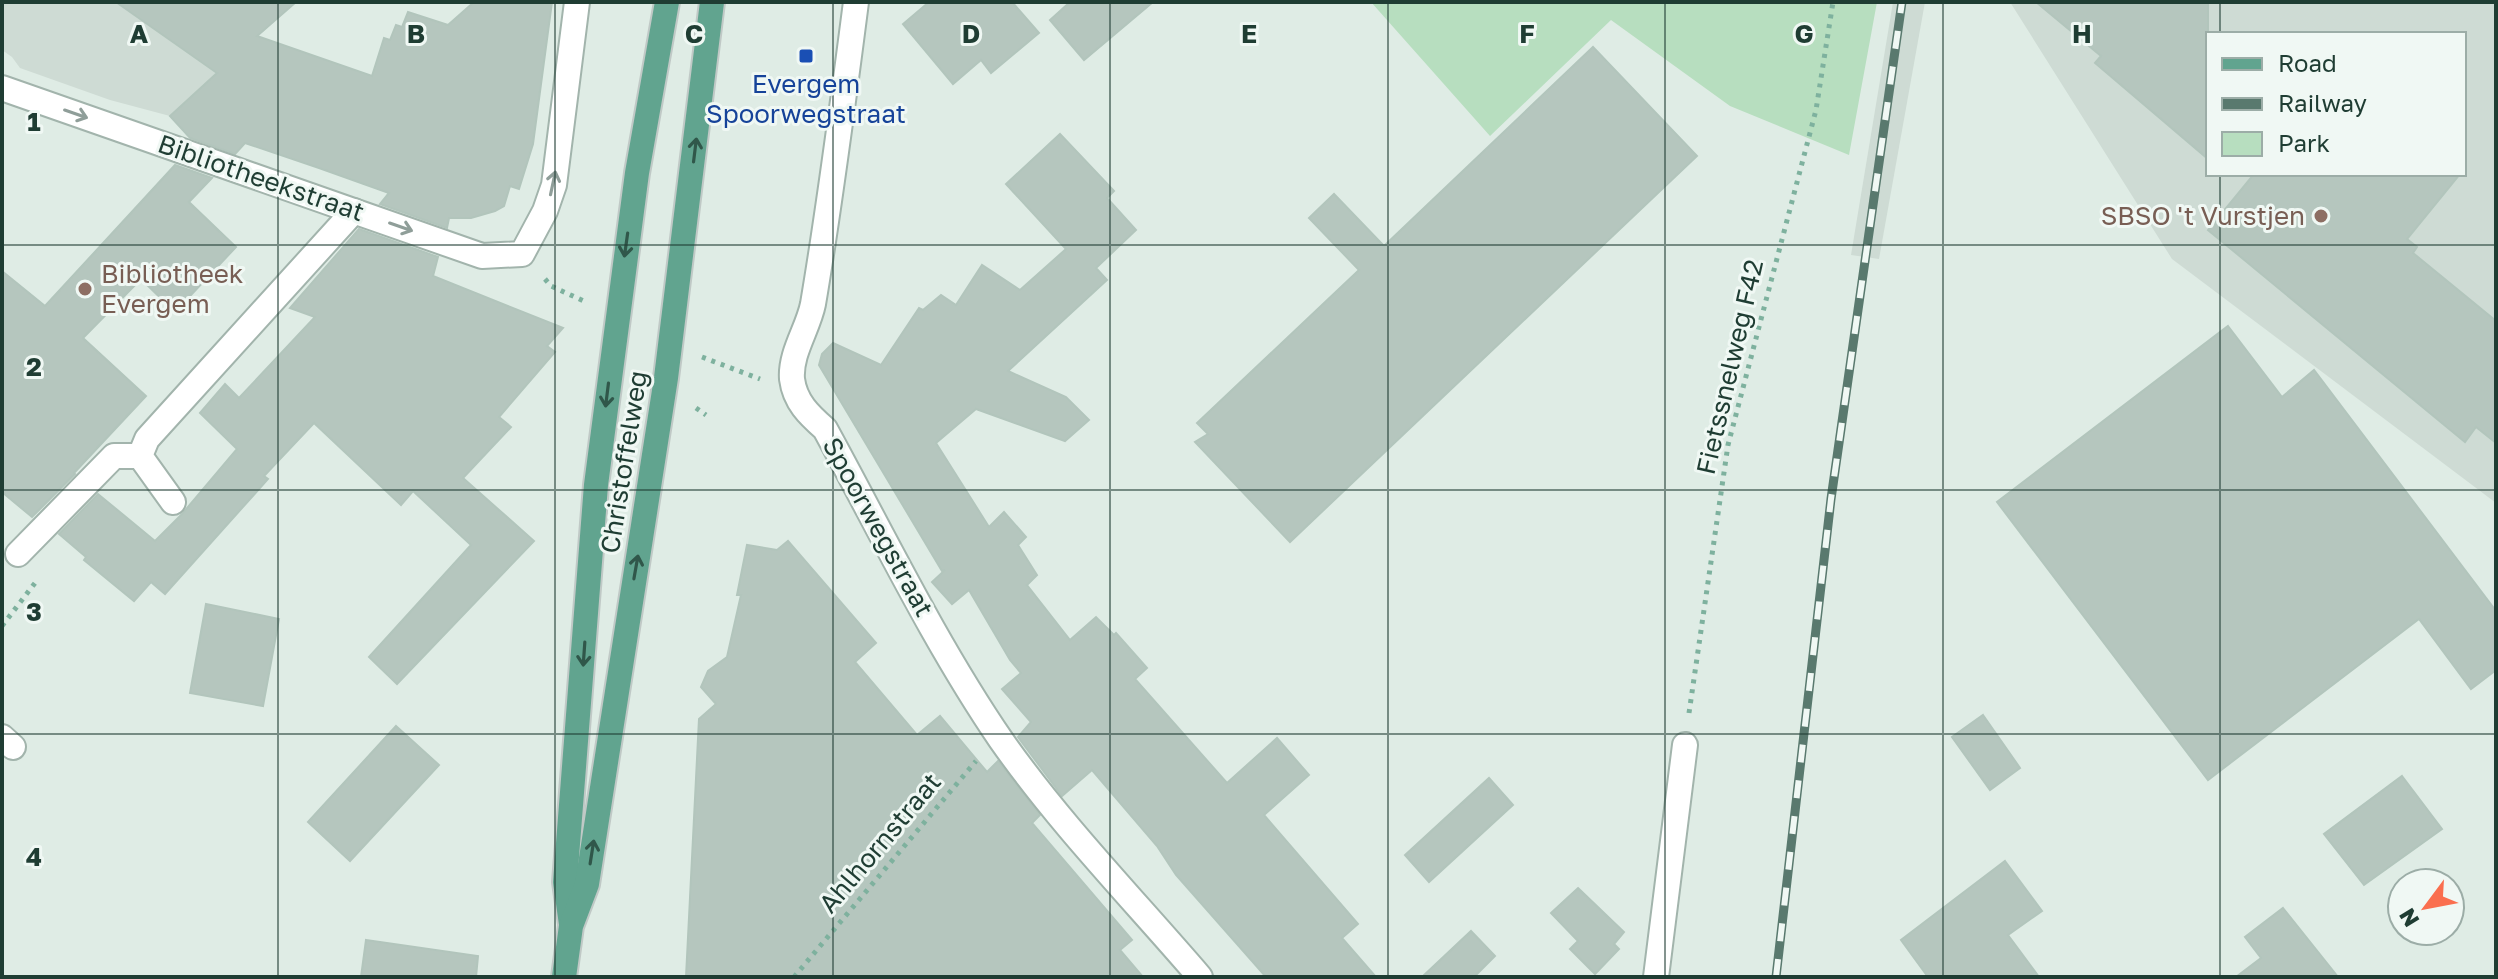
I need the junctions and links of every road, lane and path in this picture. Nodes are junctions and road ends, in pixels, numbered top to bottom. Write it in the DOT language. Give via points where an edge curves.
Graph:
graph roads {
  1 [pos="577,2"];
  2 [pos="667,2"];
  3 [pos="712,2"];
  4 [pos="856,2"];
  5 [pos="1833,2"];
  6 [pos="2,88"];
  7 [pos="354,211"];
  8 [pos="522,254"];
  9 [pos="616,317"];
  10 [pos="671,344"];
  11 [pos="797,347"];
  12 [pos="140,456"];
  13 [pos="173,502"];
  14 [pos="18,554"];
  15 [pos="1002,740"];
  16 [pos="1685,745"];
  17 [pos="571,926"];
  18 [pos="564,977"];
  19 [pos="794,977"];
  20 [pos="1200,977"];
  21 [pos="1656,977"];
  8 -- 1 [label="street, one-way" via="554,185"];
  2 -- 9 [label="main road, Christoffelweg, one-way"];
  10 -- 3 [label="main road, Christoffelweg, one-way"];
  4 -- 11 [label="street, Spoorwegstraat" via="812,308"];
  5 -- 16 [label="path, Fietssnelweg F42" via="1816,110 1728,445"];
  6 -- 7 [label="street, Bibliotheekstraat, one-way"];
  7 -- 8 [label="street, Bibliotheekstraat, one-way" via="482,256"];
  7 -- 12 [label="street" via="147,439"];
  8 -- 9 [label="path" via="551,286"];
  9 -- 17 [label="main road, Christoffelweg, one-way" via="591,532 565,882"];
  10 -- 11 [label="path" via="763,379 771,341"];
  17 -- 10 [label="main road, Christoffelweg, one-way" via="587,884"];
  11 -- 15 [label="street, Spoorwegstraat" via="792,376 796,396 825,429 964,684"];
  12 -- 13 [label="street"];
  12 -- 14 [label="street" via="114,456"];
  15 -- 19 [label="path, Ahlhornstraat" via="978,758"];
  15 -- 20 [label="street, Spoorwegstraat" via="1034,786"];
  16 -- 21 [label="street"];
  17 -- 18 [label="main road, Christoffelweg"];
}
